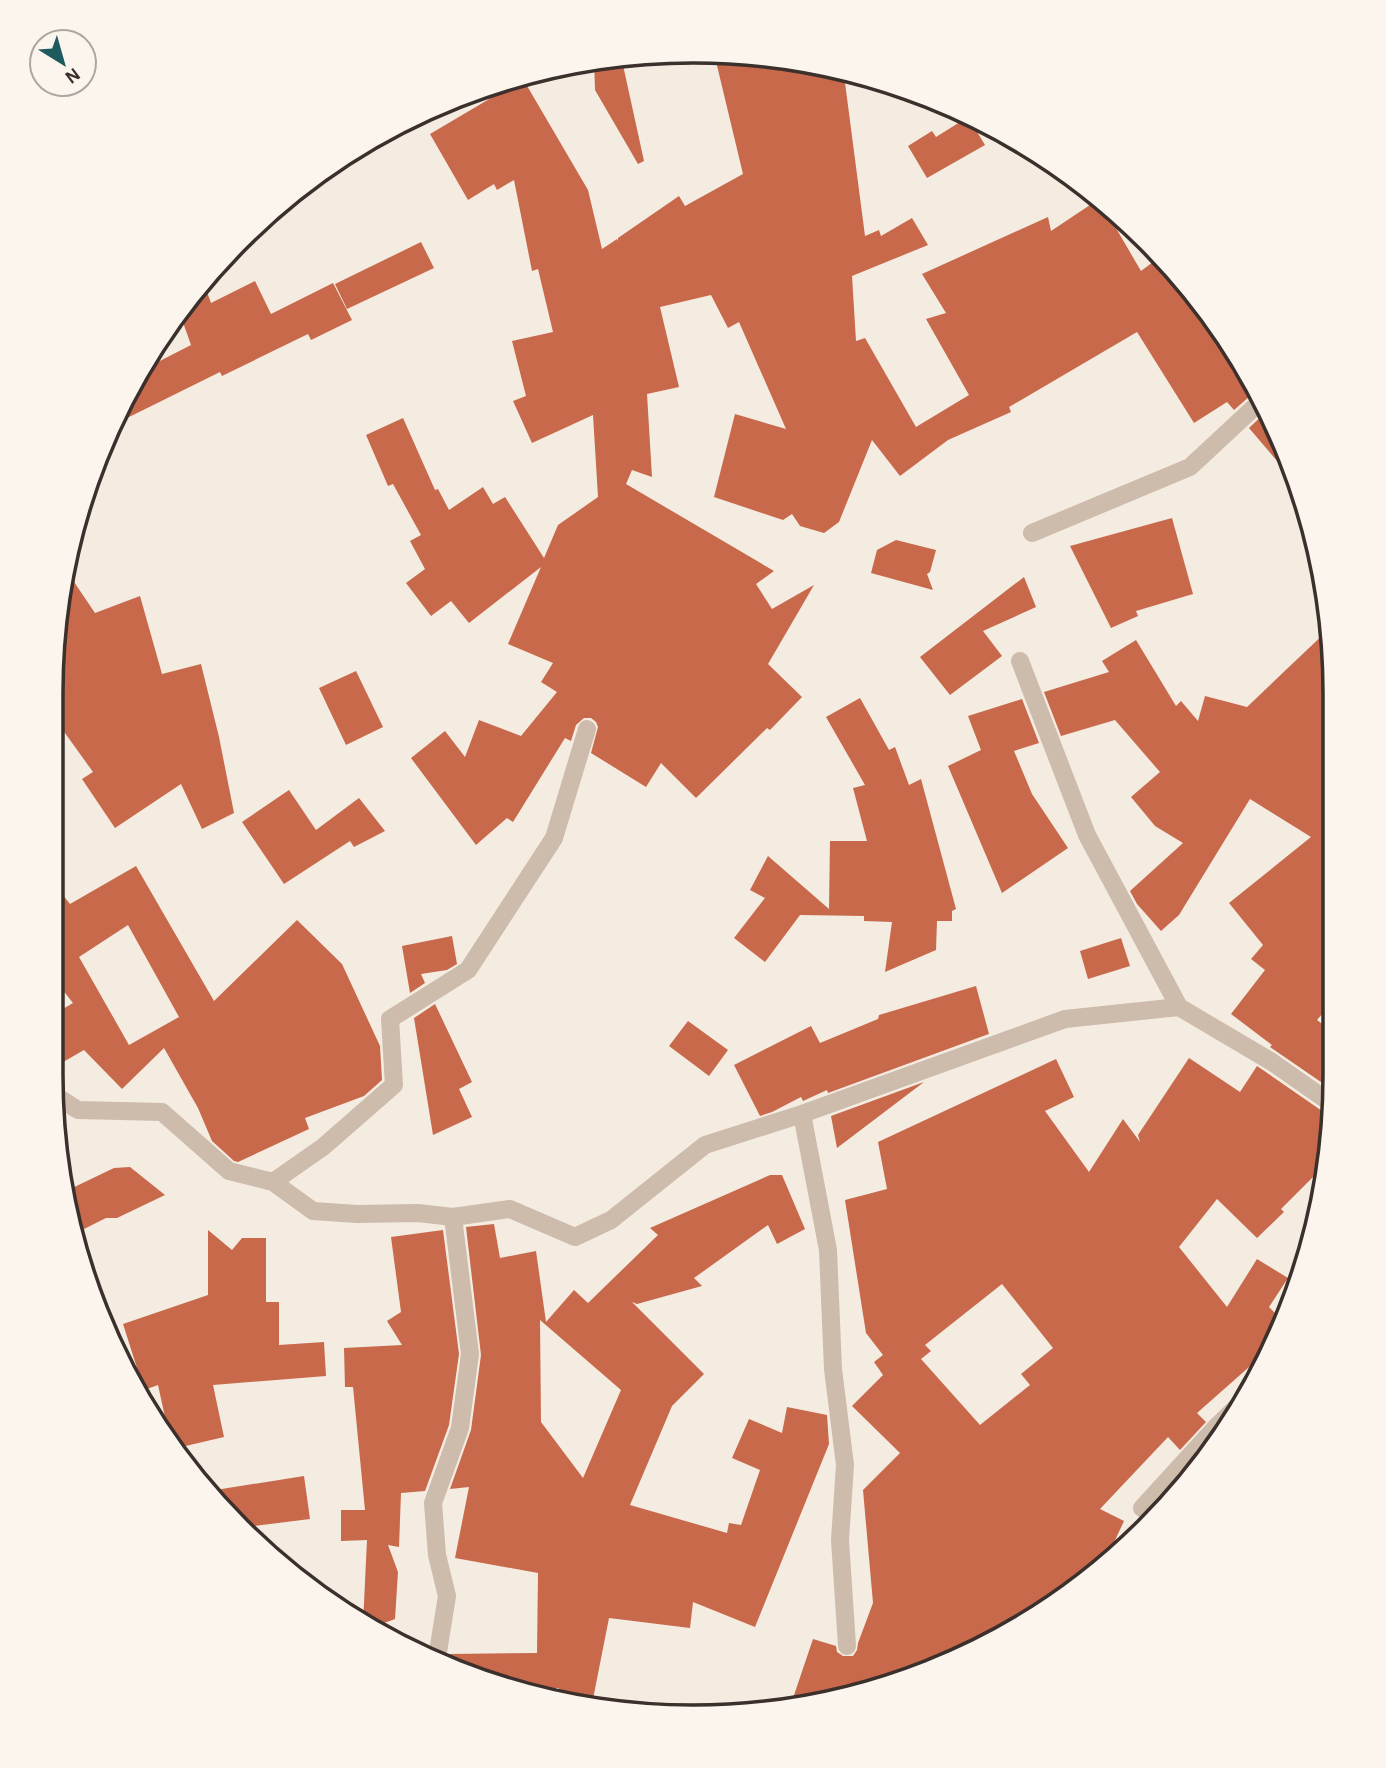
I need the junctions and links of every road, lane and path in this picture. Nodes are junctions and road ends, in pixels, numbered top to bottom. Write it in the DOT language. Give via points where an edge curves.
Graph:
graph roads {
  1 [pos="1254,407"];
  2 [pos="1032,533"];
  3 [pos="1020,661"];
  4 [pos="587,729"];
  5 [pos="1179,1007"];
  6 [pos="1322,1097"];
  7 [pos="64,1101"];
  8 [pos="802,1114"];
  9 [pos="273,1182"];
  10 [pos="453,1217"];
  11 [pos="1214,1429"];
  12 [pos="1142,1508"];
  13 [pos="847,1646"];
  14 [pos="438,1651"];
  1 -- 2 [label="street" via="1189,467"];
  3 -- 5 [label="street" via="1087,835"];
  4 -- 9 [label="street" via="554,838 468,970 390,1018 394,1085 323,1147"];
  5 -- 6 [label="street"];
  5 -- 8 [label="street" via="1065,1019"];
  7 -- 9 [label="street" via="78,1110 162,1112 229,1171"];
  8 -- 10 [label="street" via="705,1144 611,1220 575,1237 510,1209"];
  8 -- 13 [label="street" via="828,1250 833,1369 845,1465 840,1540"];
  9 -- 10 [label="street" via="313,1211"];
  10 -- 14 [label="street" via="470,1354 460,1428 433,1503 437,1555 447,1596"];
  11 -- 12 [label="street"];
}
